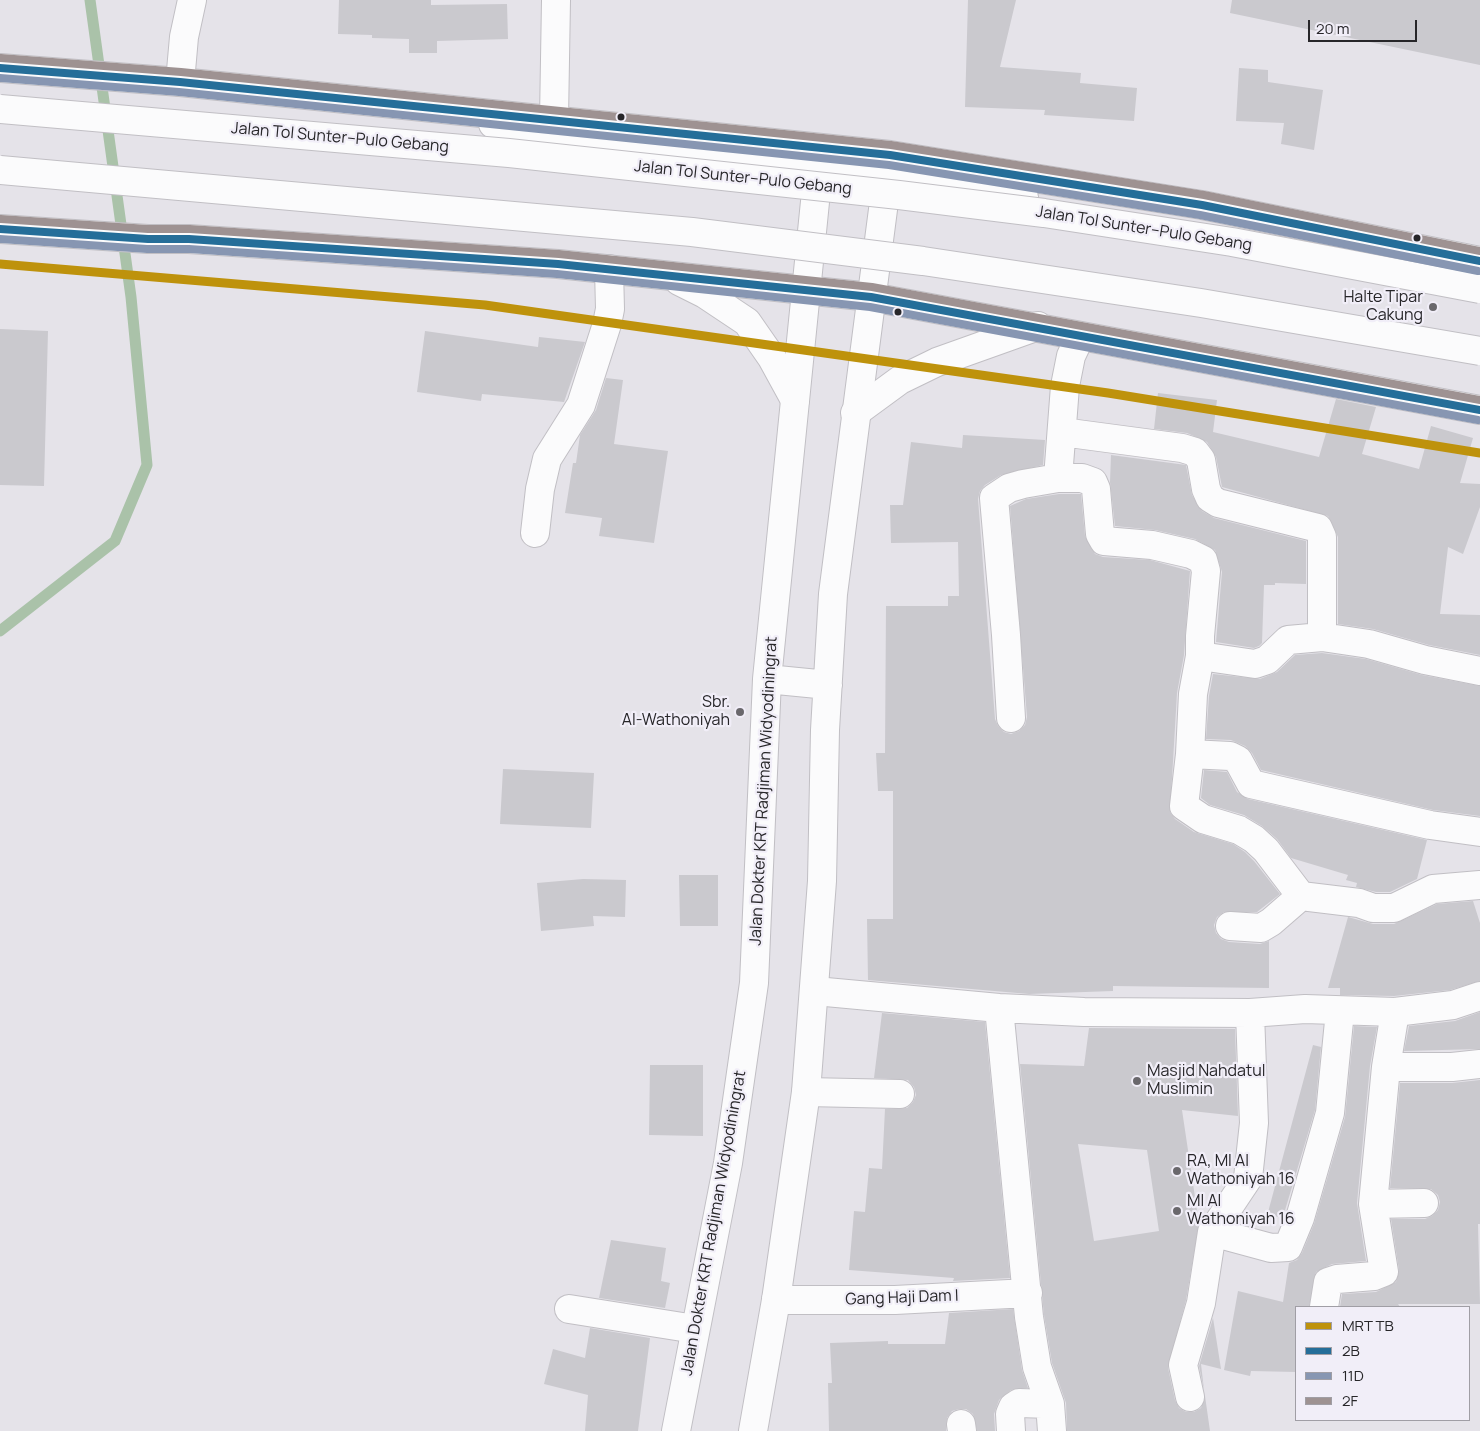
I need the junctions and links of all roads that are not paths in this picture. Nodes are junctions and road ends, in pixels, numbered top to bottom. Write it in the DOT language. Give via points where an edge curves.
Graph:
graph roads {
  1 [pos="192,0"];
  2 [pos="556,0"];
  3 [pos="0,68"];
  4 [pos="169,82"];
  5 [pos="0,108"];
  6 [pos="459,111"];
  7 [pos="554,120"];
  8 [pos="820,159"];
  9 [pos="889,167"];
  10 [pos="0,170"];
  11 [pos="10,229"];
  12 [pos="1480,261"];
  13 [pos="618,269"];
  14 [pos="807,289"];
  15 [pos="1480,289"];
  16 [pos="871,297"];
  17 [pos="1038,326"];
  18 [pos="1080,336"];
  19 [pos="1480,351"];
  20 [pos="795,400"];
  21 [pos="1480,410"];
  22 [pos="855,414"];
  23 [pos="1062,432"];
  24 [pos="1058,478"];
  25 [pos="535,533"];
  26 [pos="1322,637"];
  27 [pos="1200,656"];
  28 [pos="1480,671"];
  29 [pos="767,679"];
  30 [pos="828,685"];
  31 [pos="1011,718"];
  32 [pos="1190,754"];
  33 [pos="1480,832"];
  34 [pos="1480,885"];
  35 [pos="1301,896"];
  36 [pos="1230,926"];
  37 [pos="815,991"];
  38 [pos="1480,996"];
  39 [pos="999,1008"];
  40 [pos="1340,1011"];
  41 [pos="1395,1012"];
  42 [pos="1250,1013"];
  43 [pos="1480,1064"];
  44 [pos="1386,1067"];
  45 [pos="806,1092"];
  46 [pos="900,1094"];
  47 [pos="1424,1203"];
  48 [pos="1373,1204"];
  49 [pos="1212,1232"];
  50 [pos="1028,1293"];
  51 [pos="776,1300"];
  52 [pos="1324,1306"];
  53 [pos="569,1310"];
  54 [pos="695,1329"];
  55 [pos="1190,1397"];
  56 [pos="1050,1404"];
  57 [pos="676,1431"];
  58 [pos="753,1431"];
  59 [pos="1011,1431"];
  60 [pos="1052,1431"];
  1 -- 4 [label="main road"];
  2 -- 7 [label="main road"];
  3 -- 4 [label="main road"];
  4 -- 6 [label="main road"];
  5 -- 15 [label="main road, Jalan Tol Sunter–Pulo Gebang, bridge" via="509,152 909,196 1222,240"];
  6 -- 7 [label="main road"];
  6 -- 8 [label="main road" via="535,139"];
  7 -- 8 [label="main road"];
  8 -- 9 [label="main road"];
  8 -- 14 [label="main road, Jalan Dokter KRT Radjiman Widyodiningrat"];
  9 -- 12 [label="main road" via="1202,205"];
  9 -- 16 [label="main road"];
  10 -- 19 [label="main road, bridge" via="692,232 961,266"];
  11 -- 13 [label="main road" via="189,238"];
  13 -- 14 [label="main road"];
  13 -- 20 [label="main road" via="672,278 705,294 747,322"];
  13 -- 25 [label="main road" via="607,324 581,405 547,459"];
  14 -- 16 [label="main road"];
  14 -- 20 [label="main road, Jalan Dokter KRT Radjiman Widyodiningrat"];
  16 -- 17 [label="main road"];
  16 -- 22 [label="main road"];
  17 -- 18 [label="main road"];
  17 -- 22 [label="main road" via="937,362 900,380"];
  18 -- 21 [label="main road"];
  18 -- 23 [label="main road" via="1065,386"];
  20 -- 29 [label="main road, Jalan Dokter KRT Radjiman Widyodiningrat"];
  22 -- 30 [label="main road" via="833,594"];
  23 -- 24 [label="main road"];
  23 -- 26 [label="main road" via="1195,452 1202,460 1210,498 1218,503 1318,528 1322,537"];
  24 -- 27 [label="main road" via="1082,478 1093,482 1100,534 1104,541 1152,545 1203,560 1206,571"];
  24 -- 31 [label="main road" via="1009,488 994,498"];
  26 -- 27 [label="main road" via="1288,640 1267,660 1255,664"];
  26 -- 28 [label="main road" via="1369,644"];
  27 -- 32 [label="main road" via="1193,694"];
  29 -- 30 [label="main road"];
  29 -- 54 [label="main road, Jalan Dokter KRT Radjiman Widyodiningrat" via="754,983 728,1163"];
  30 -- 37 [label="main road"];
  32 -- 33 [label="main road" via="1230,756 1238,760 1251,784 1430,825"];
  32 -- 35 [label="main road" via="1184,806 1203,819 1239,830 1254,839"];
  34 -- 35 [label="main road" via="1432,888 1394,908 1373,908 1359,903"];
  35 -- 36 [label="main road" via="1261,928"];
  37 -- 39 [label="main road"];
  37 -- 45 [label="main road"];
  38 -- 41 [label="main road" via="1453,1005"];
  39 -- 42 [label="main road" via="1060,1012"];
  39 -- 50 [label="main road"];
  40 -- 41 [label="main road"];
  40 -- 42 [label="main road" via="1305,1009"];
  40 -- 49 [label="main road" via="1330,1113 1300,1218 1288,1247 1271,1248"];
  41 -- 44 [label="main road"];
  42 -- 49 [label="main road" via="1254,1123 1248,1178"];
  43 -- 44 [label="main road"];
  44 -- 48 [label="main road"];
  45 -- 46 [label="main road"];
  45 -- 51 [label="main road"];
  47 -- 48 [label="main road"];
  48 -- 52 [label="main road" via="1384,1272 1328,1282"];
  49 -- 55 [label="main road" via="1201,1304 1183,1365"];
  50 -- 51 [label="main road, Gang Haji Dam I" via="895,1300"];
  50 -- 56 [label="main road" via="1037,1367"];
  51 -- 58 [label="main road"];
  53 -- 54 [label="main road"];
  54 -- 57 [label="main road, Jalan Dokter KRT Radjiman Widyodiningrat"];
  56 -- 59 [label="main road" via="1019,1403 1013,1407"];
  56 -- 60 [label="main road"];
}
